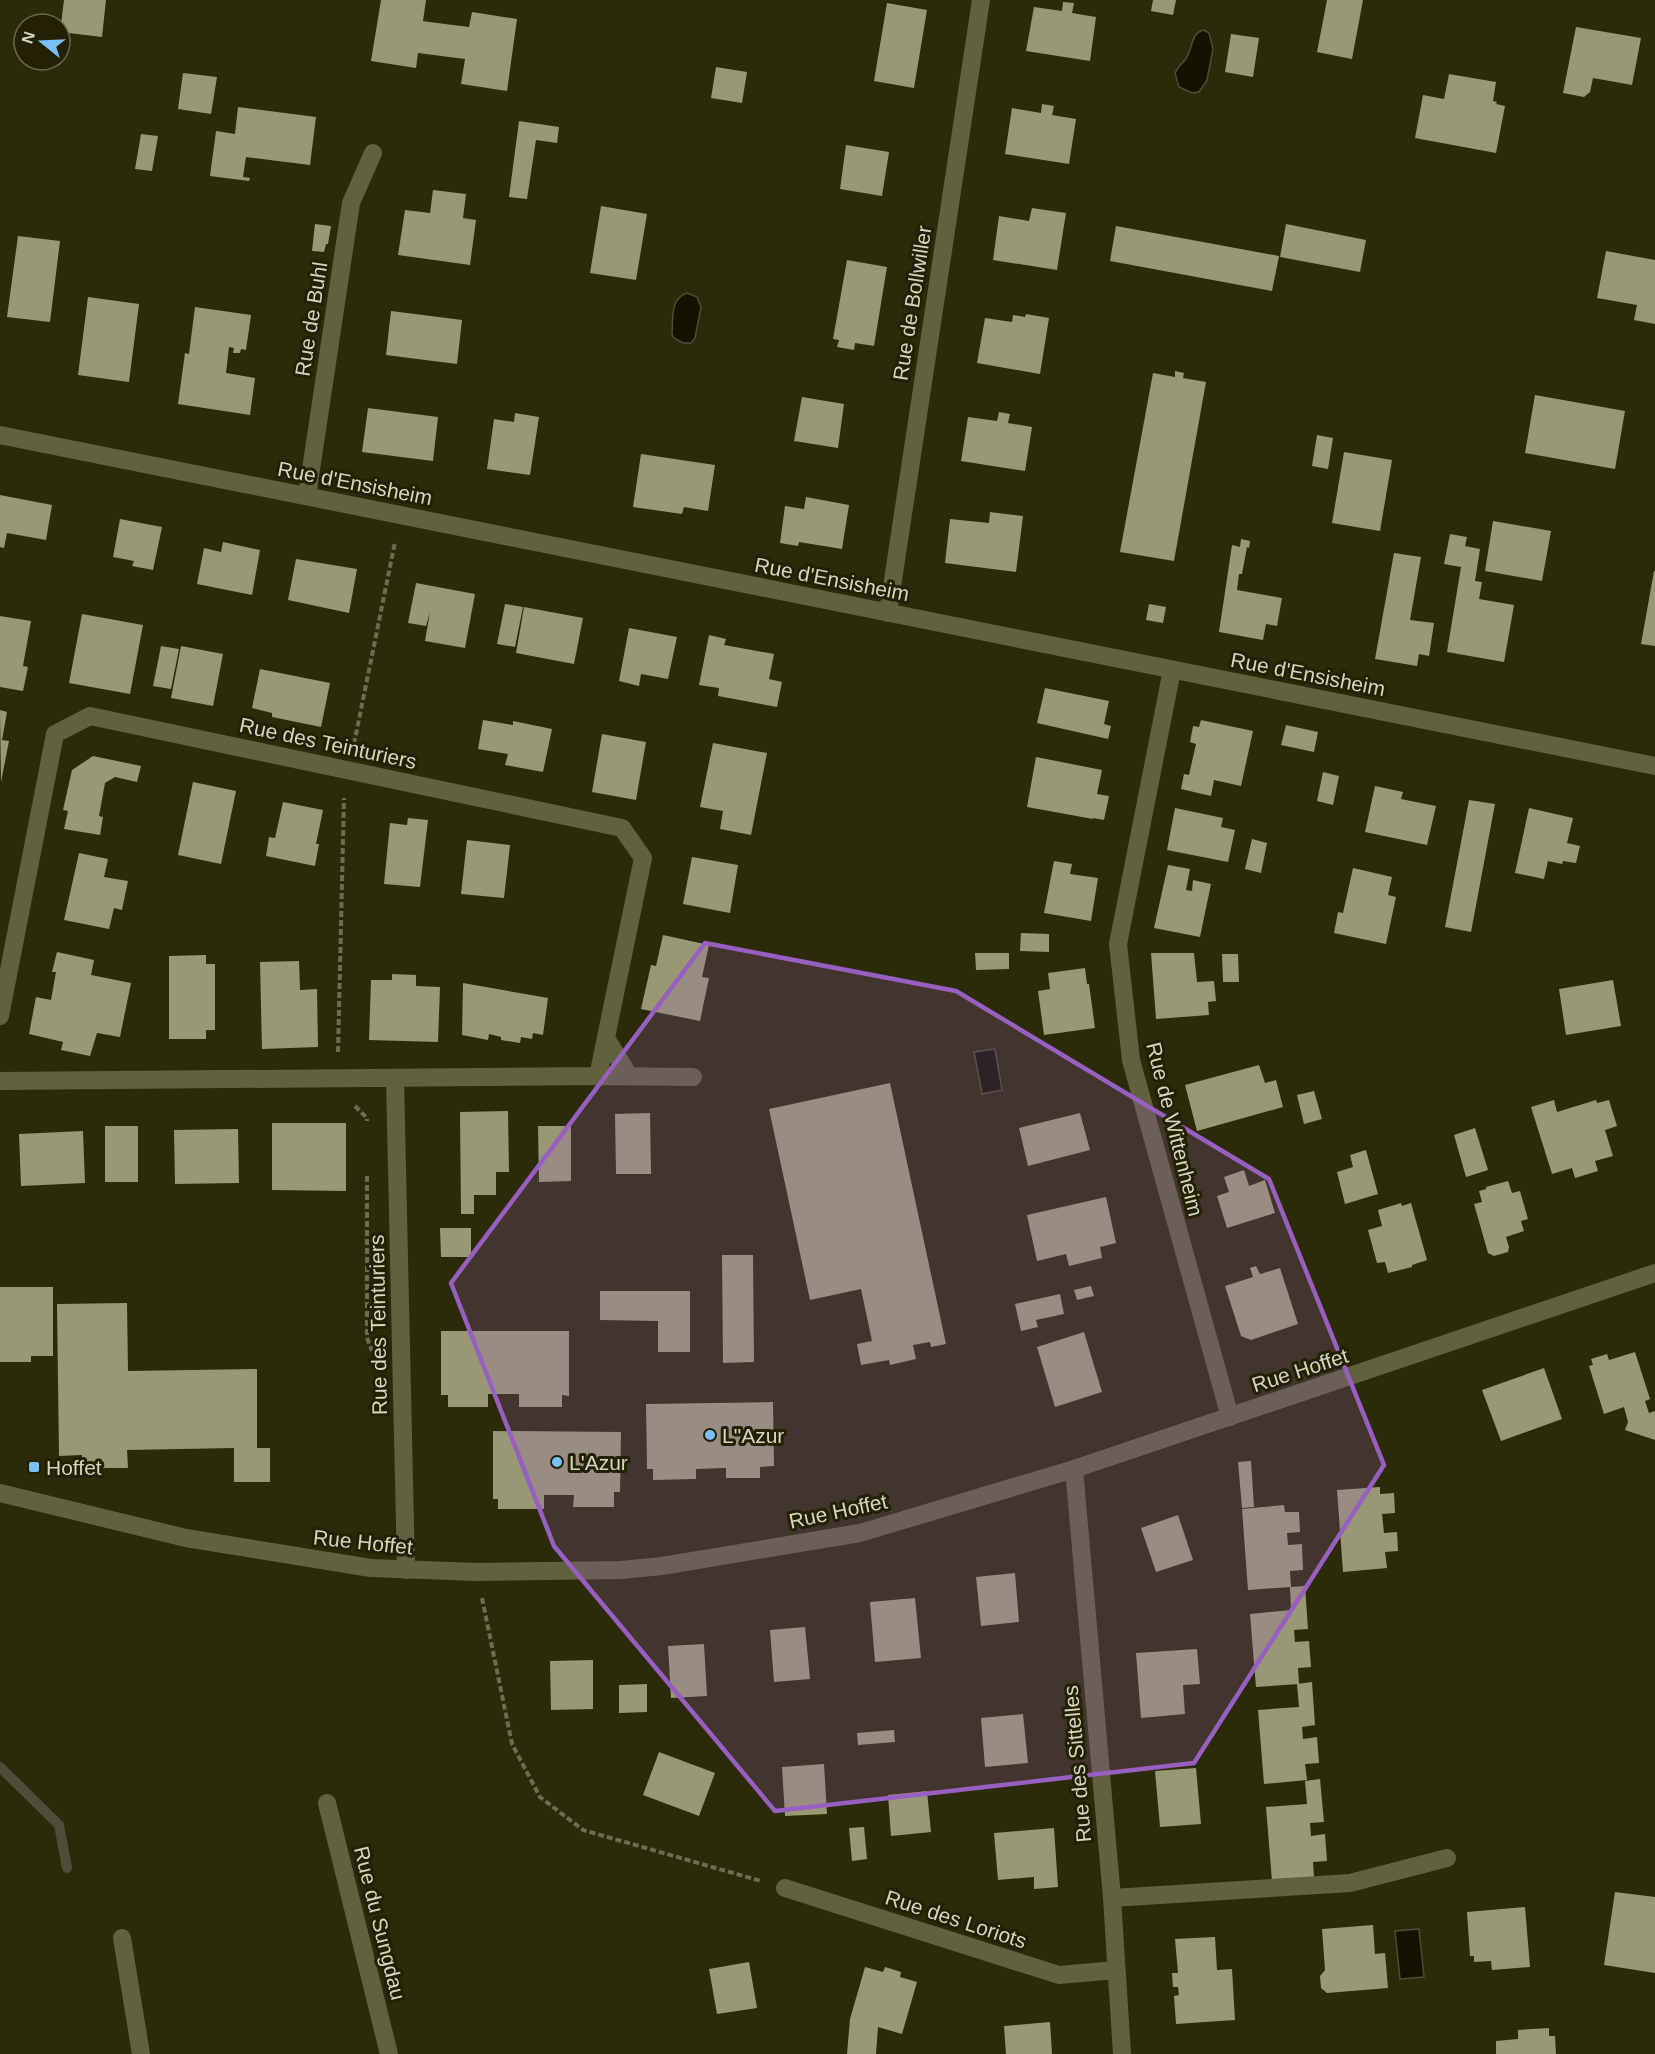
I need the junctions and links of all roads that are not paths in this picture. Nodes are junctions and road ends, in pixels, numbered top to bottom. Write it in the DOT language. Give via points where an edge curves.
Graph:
graph roads {
  1 [pos="981,0"];
  2 [pos="373,153"];
  3 [pos="0,435"];
  4 [pos="308,496"];
  5 [pos="888,613"];
  6 [pos="1172,670"];
  7 [pos="1655,766"];
  8 [pos="0,1016"];
  9 [pos="606,1038"];
  10 [pos="598,1076"];
  11 [pos="629,1076"];
  12 [pos="4,1077"];
  13 [pos="693,1077"];
  14 [pos="395,1079"];
  15 [pos="1655,1274"];
  16 [pos="1230,1416"];
  17 [pos="1074,1469"];
  18 [pos="0,1493"];
  19 [pos="406,1570"];
  20 [pos="327,1803"];
  21 [pos="1447,1858"];
  22 [pos="785,1888"];
  23 [pos="1112,1898"];
  24 [pos="122,1938"];
  25 [pos="1116,1970"];
  26 [pos="141,2054"];
  27 [pos="389,2054"];
  28 [pos="1122,2054"];
  1 -- 5 [label="street, Rue de Bollwiller"];
  2 -- 4 [label="street, Rue de Buhl" via="351,203"];
  3 -- 4 [label="street, Rue d'Ensisheim"];
  4 -- 5 [label="street, Rue d'Ensisheim"];
  5 -- 6 [label="street, Rue d'Ensisheim"];
  6 -- 7 [label="street, Rue d'Ensisheim"];
  6 -- 16 [label="street, Rue de Wittenheim" via="1118,944 1131,1060"];
  8 -- 9 [label="street, Rue des Teinturiers" via="55,734 90,716 622,828 643,858"];
  9 -- 10 [label="street, Rue des Teinturiers"];
  9 -- 11 [label="street"];
  10 -- 11 [label="street"];
  10 -- 14 [label="street"];
  11 -- 13 [label="street"];
  12 -- 14 [label="street"];
  14 -- 19 [label="street, Rue des Teinturiers"];
  15 -- 16 [label="street, Rue Hoffet"];
  16 -- 17 [label="street, Rue Hoffet"];
  17 -- 19 [label="street, Rue Hoffet" via="861,1533 662,1566 621,1570"];
  17 -- 23 [label="street, Rue des Sittelles"];
  18 -- 19 [label="street, Rue Hoffet" via="186,1538 371,1568"];
  20 -- 27 [label="street, Rue du Sungdau"];
  21 -- 23 [label="street" via="1350,1883"];
  22 -- 25 [label="street, Rue des Loriots" via="1059,1975"];
  23 -- 25 [label="street, Rue des Sittelles"];
  24 -- 26 [label="street"];
  25 -- 28 [label="street, Rue des Sittelles"];
}
